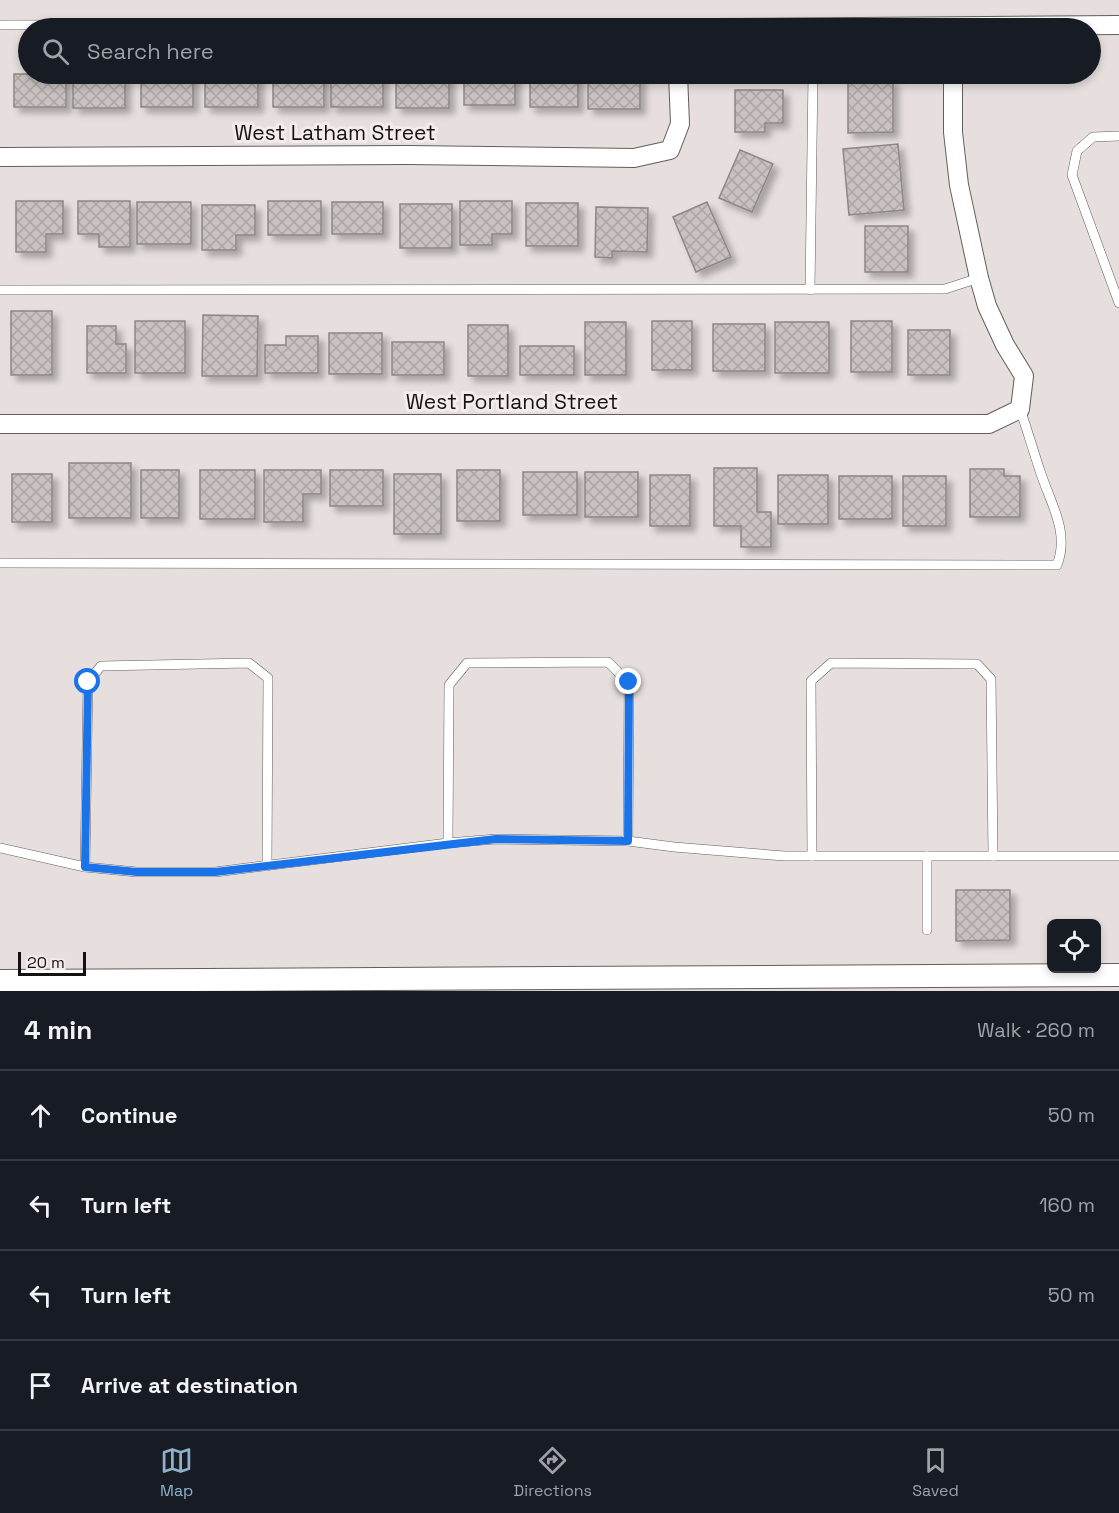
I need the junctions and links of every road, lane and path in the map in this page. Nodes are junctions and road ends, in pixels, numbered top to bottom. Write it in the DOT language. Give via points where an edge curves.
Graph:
graph roads {
  1 [pos="0,25"];
  2 [pos="18,25"];
  3 [pos="1101,25"];
  4 [pos="1119,25"];
  5 [pos="678,84"];
  6 [pos="813,84"];
  7 [pos="953,84"];
  8 [pos="1119,136"];
  9 [pos="0,157"];
  10 [pos="979,278"];
  11 [pos="0,290"];
  12 [pos="810,290"];
  13 [pos="1119,303"];
  14 [pos="1020,409"];
  15 [pos="0,424"];
  16 [pos="0,563"];
  17 [pos="628,841"];
  18 [pos="448,843"];
  19 [pos="0,848"];
  20 [pos="812,856"];
  21 [pos="927,856"];
  22 [pos="993,856"];
  23 [pos="1119,856"];
  24 [pos="267,866"];
  25 [pos="85,867"];
  26 [pos="927,930"];
  27 [pos="1107,980"];
  28 [pos="0,981"];
  29 [pos="569,985"];
  1 -- 2 [label="lane"];
  3 -- 4 [label="street"];
  5 -- 9 [label="street, West Latham Street" via="680,124 670,150 634,158"];
  6 -- 12 [label="lane"];
  7 -- 10 [label="street" via="959,185"];
  8 -- 13 [label="lane" via="1093,136 1077,151 1072,176"];
  10 -- 12 [label="lane" via="945,289"];
  10 -- 14 [label="street" via="987,306 1024,376"];
  11 -- 12 [label="lane"];
  14 -- 15 [label="street, West Portland Street" via="989,424"];
  14 -- 16 [label="lane" via="1040,474 1059,518 1062,553 1057,564"];
  17 -- 18 [label="lane" via="496,839"];
  17 -- 18 [label="lane" via="629,682 608,662 466,663 449,685"];
  17 -- 20 [label="lane" via="674,848"];
  18 -- 24 [label="lane"];
  19 -- 25 [label="lane"];
  20 -- 21 [label="lane"];
  20 -- 22 [label="lane" via="811,681 831,663 977,664 991,679"];
  21 -- 22 [label="lane"];
  21 -- 26 [label="lane"];
  22 -- 23 [label="lane"];
  24 -- 25 [label="lane" via="215,872"];
  24 -- 25 [label="lane" via="268,678 249,663 101,666 88,682"];
  27 -- 29 [label="street"];
  28 -- 29 [label="street"];
}
